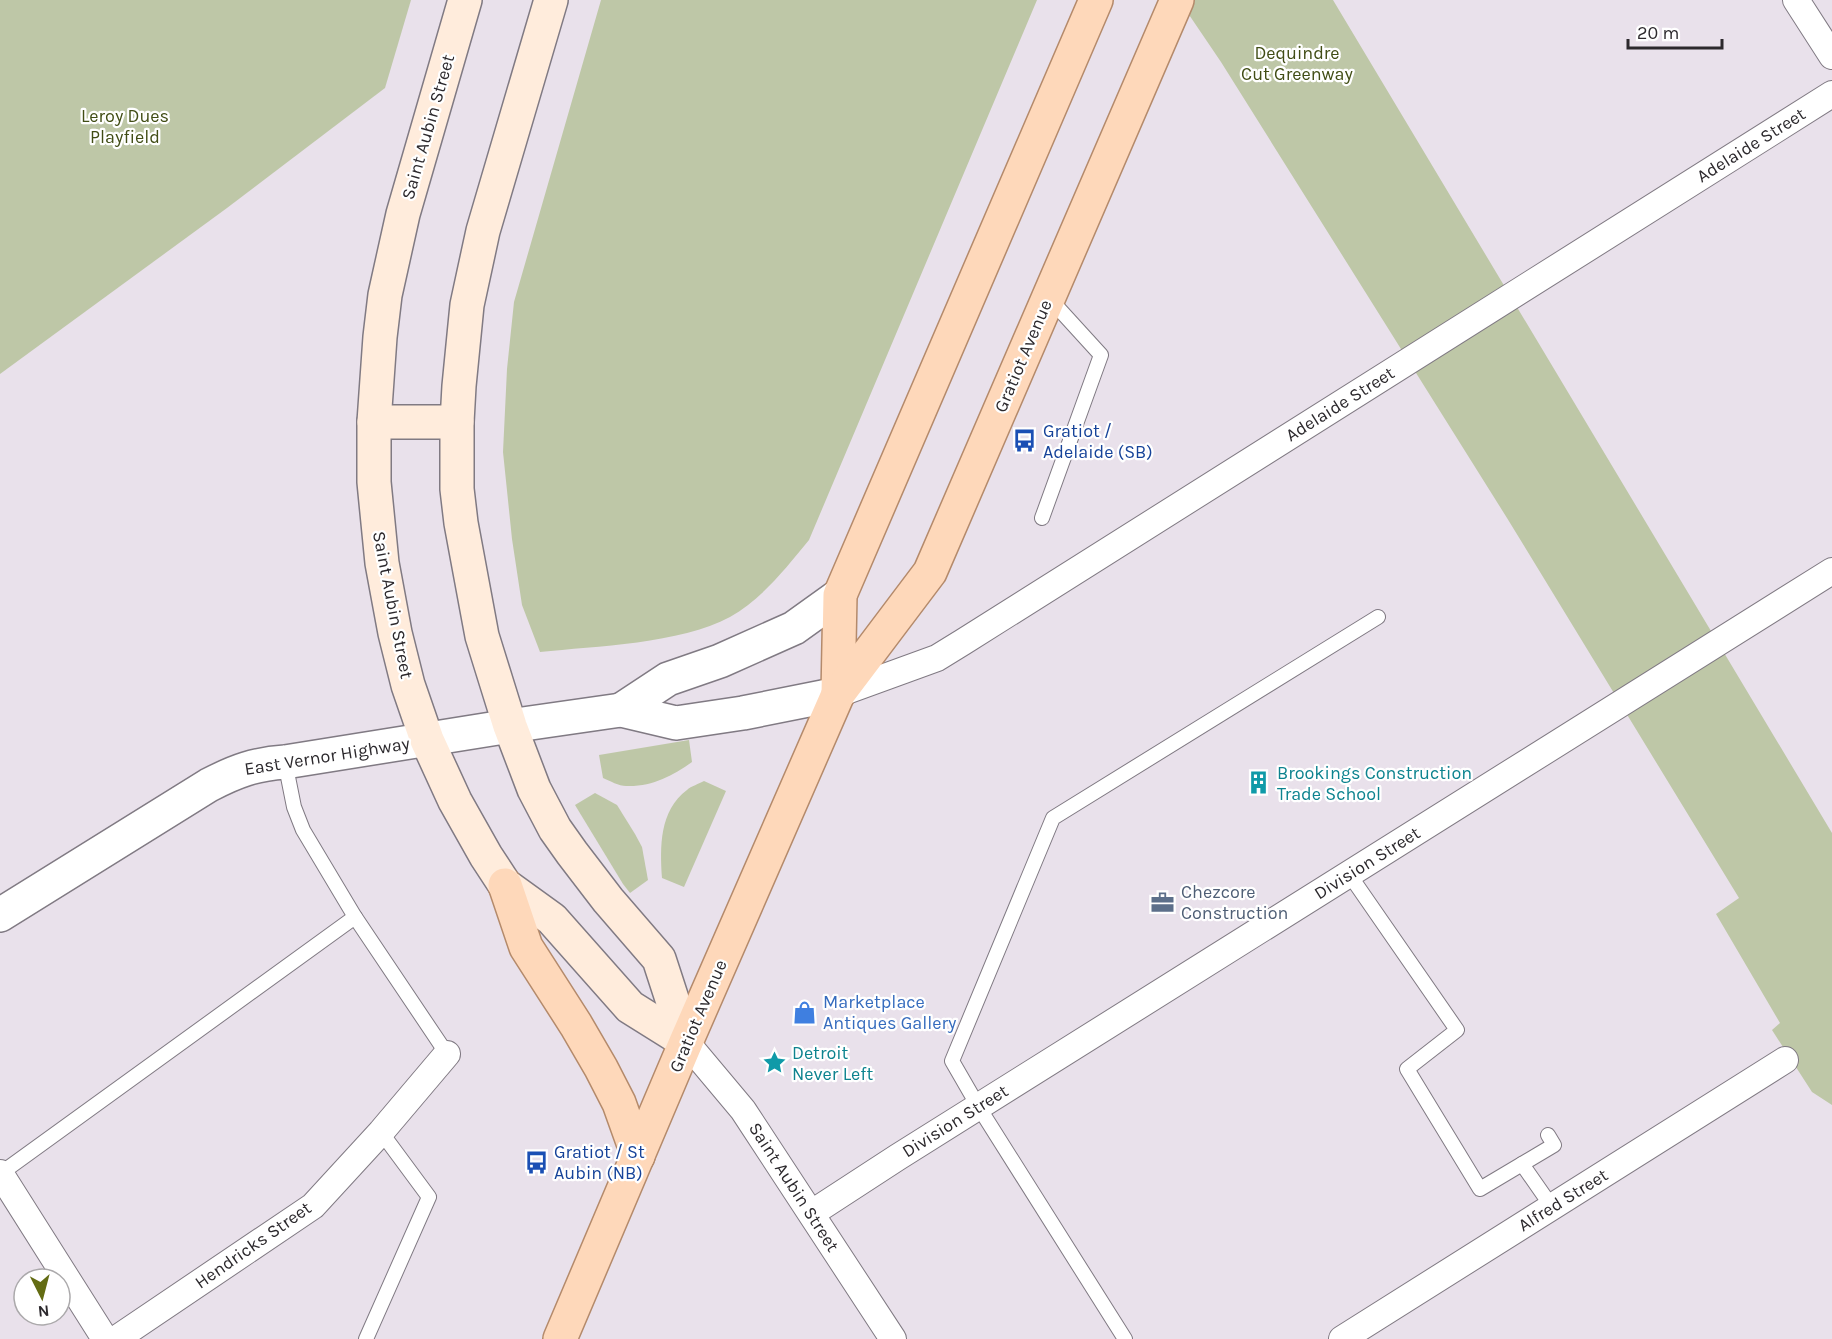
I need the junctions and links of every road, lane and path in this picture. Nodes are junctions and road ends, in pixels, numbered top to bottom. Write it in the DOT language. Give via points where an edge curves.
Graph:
graph roads {
  1 [pos="465,0"];
  2 [pos="551,0"];
  3 [pos="1096,0"];
  4 [pos="1796,0"];
  5 [pos="1177,2"];
  6 [pos="1832,56"];
  7 [pos="1832,94"];
  8 [pos="1049,298"];
  9 [pos="374,422"];
  10 [pos="457,422"];
  11 [pos="1042,518"];
  12 [pos="1832,571"];
  13 [pos="840,595"];
  14 [pos="1378,617"];
  15 [pos="838,694"];
  16 [pos="621,710"];
  17 [pos="510,726"];
  18 [pos="427,740"];
  19 [pos="285,762"];
  20 [pos="1349,874"];
  21 [pos="505,885"];
  22 [pos="0,915"];
  23 [pos="356,917"];
  24 [pos="686,1042"];
  25 [pos="447,1054"];
  26 [pos="1785,1060"];
  27 [pos="978,1106"];
  28 [pos="381,1132"];
  29 [pos="1548,1135"];
  30 [pos="638,1156"];
  31 [pos="1522,1164"];
  32 [pos="0,1174"];
  33 [pos="1552,1207"];
  34 [pos="812,1213"];
  35 [pos="105,1339"];
  36 [pos="116,1339"];
  37 [pos="366,1339"];
  38 [pos="560,1339"];
  39 [pos="893,1339"];
  40 [pos="1125,1339"];
  41 [pos="1342,1339"];
  1 -- 9 [label="main road, Saint Aubin Street" via="403,214 385,295"];
  2 -- 10 [label="main road, Saint Aubin Street" via="476,263 464,333"];
  3 -- 13 [label="main road, Gratiot Avenue"];
  4 -- 6 [label="street"];
  5 -- 8 [label="main road, Gratiot Avenue"];
  7 -- 15 [label="street, Adelaide Street" via="937,658"];
  8 -- 11 [label="lane" via="1101,355"];
  8 -- 15 [label="main road, Gratiot Avenue" via="930,572"];
  9 -- 10 [label="main road"];
  9 -- 18 [label="main road, Saint Aubin Street" via="376,506 388,597 408,685"];
  10 -- 17 [label="main road, Saint Aubin Street" via="458,489 467,563 482,636"];
  12 -- 20 [label="street, Division Street"];
  13 -- 15 [label="main road, Gratiot Avenue"];
  13 -- 16 [label="street, East Vernor Highway" via="794,628 668,679"];
  14 -- 27 [label="lane" via="1053,818 952,1061"];
  15 -- 16 [label="street, East Vernor Highway" via="676,723"];
  15 -- 24 [label="main road, Gratiot Avenue"];
  16 -- 17 [label="street, East Vernor Highway"];
  17 -- 18 [label="street, East Vernor Highway"];
  17 -- 24 [label="main road, Saint Aubin Street" via="534,789 555,829 659,959"];
  18 -- 19 [label="street, East Vernor Highway"];
  18 -- 21 [label="main road, Saint Aubin Street" via="454,801"];
  19 -- 22 [label="street, East Vernor Highway" via="236,771 209,785"];
  19 -- 23 [label="lane" via="303,830"];
  20 -- 27 [label="street, Division Street"];
  20 -- 31 [label="lane" via="1457,1030 1407,1069 1480,1189"];
  21 -- 24 [label="main road, Saint Aubin Street" via="552,919 630,1007"];
  21 -- 30 [label="main road" via="526,947 601,1068 619,1103"];
  23 -- 25 [label="lane"];
  23 -- 32 [label="lane"];
  24 -- 30 [label="main road, Gratiot Avenue"];
  24 -- 34 [label="street, Saint Aubin Street" via="743,1110"];
  25 -- 28 [label="street, Hendricks Street"];
  26 -- 33 [label="street, Alfred Street"];
  27 -- 34 [label="street, Division Street"];
  27 -- 40 [label="lane"];
  28 -- 36 [label="street, Hendricks Street" via="313,1206"];
  28 -- 37 [label="lane" via="429,1197"];
  29 -- 31 [label="lane" via="1554,1145"];
  30 -- 38 [label="main road, Gratiot Avenue"];
  31 -- 33 [label="lane"];
  32 -- 35 [label="street"];
  33 -- 41 [label="street, Alfred Street"];
  34 -- 39 [label="street, Saint Aubin Street"];
}
